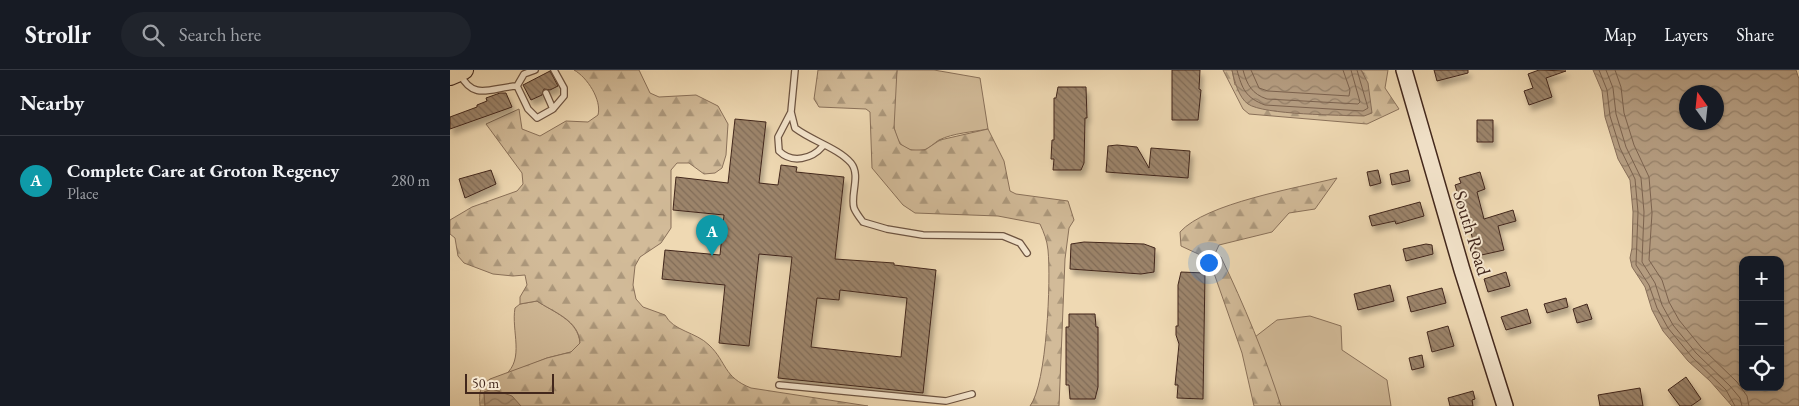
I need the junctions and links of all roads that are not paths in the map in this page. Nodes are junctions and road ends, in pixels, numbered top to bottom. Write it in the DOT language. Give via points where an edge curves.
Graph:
graph roads {
  1 [pos="534,70"];
  2 [pos="554,70"];
  3 [pos="795,70"];
  4 [pos="1404,70"];
  5 [pos="523,72"];
  6 [pos="458,73"];
  7 [pos="537,77"];
  8 [pos="517,86"];
  9 [pos="546,92"];
  10 [pos="554,109"];
  11 [pos="791,112"];
  12 [pos="823,146"];
  13 [pos="1026,252"];
  14 [pos="779,385"];
  15 [pos="972,394"];
  16 [pos="1505,406"];
  1 -- 5 [label="lane"];
  1 -- 7 [label="lane"];
  2 -- 10 [label="lane" via="564,88 564,96"];
  3 -- 11 [label="lane"];
  4 -- 16 [label="main road, South Road"];
  5 -- 8 [label="lane"];
  6 -- 8 [label="lane" via="470,89 478,92"];
  8 -- 10 [label="lane" via="528,109 537,118"];
  9 -- 10 [label="lane"];
  11 -- 12 [label="lane" via="796,128"];
  11 -- 12 [label="lane" via="778,137 782,154 805,158"];
  12 -- 13 [label="lane" via="836,151 852,164 855,171 854,208 863,222 924,235 1003,236 1020,243"];
  14 -- 15 [label="lane" via="946,401"];
}
